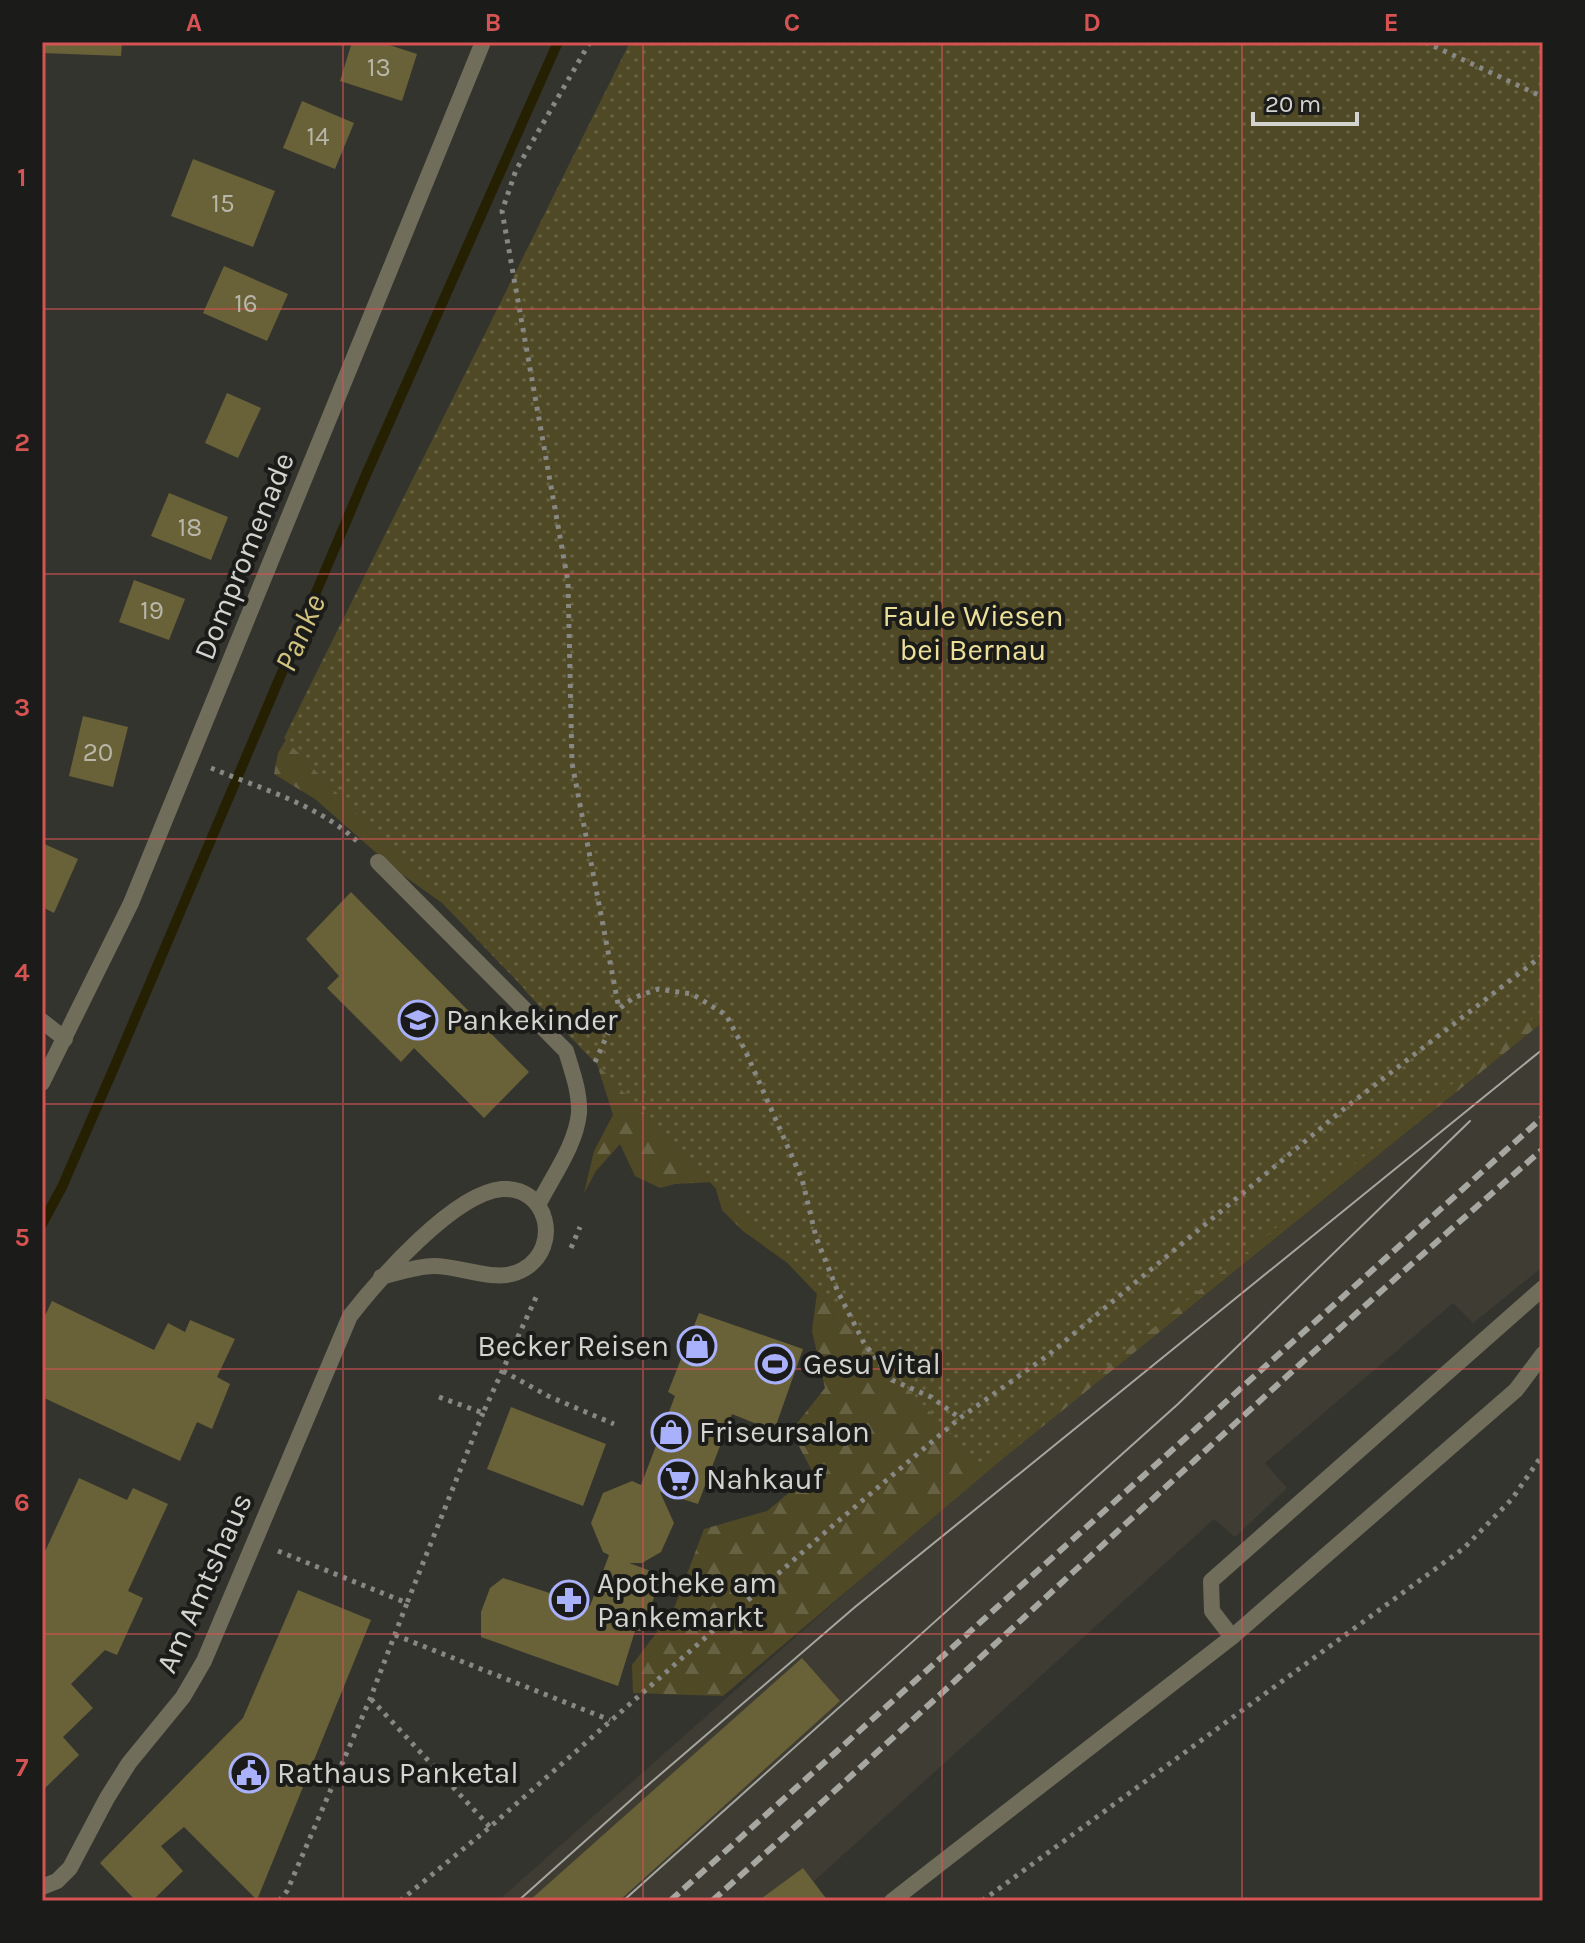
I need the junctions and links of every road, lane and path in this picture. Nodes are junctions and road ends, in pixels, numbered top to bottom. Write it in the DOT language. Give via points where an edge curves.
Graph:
graph roads {
  1 [pos="483,42"];
  2 [pos="590,42"];
  3 [pos="1425,42"];
  4 [pos="1543,97"];
  5 [pos="221,772"];
  6 [pos="378,862"];
  7 [pos="1543,955"];
  8 [pos="619,1009"];
  9 [pos="42,1021"];
  10 [pos="65,1039"];
  11 [pos="42,1083"];
  12 [pos="577,1090"];
  13 [pos="538,1205"];
  14 [pos="580,1227"];
  15 [pos="570,1251"];
  16 [pos="381,1277"];
  17 [pos="548,1285"];
  18 [pos="1542,1293"];
  19 [pos="1543,1354"];
  20 [pos="503,1371"];
  21 [pos="439,1397"];
  22 [pos="483,1413"];
  23 [pos="960,1418"];
  24 [pos="614,1424"];
  25 [pos="1543,1454"];
  26 [pos="255,1542"];
  27 [pos="407,1603"];
  28 [pos="395,1635"];
  29 [pos="1232,1637"];
  30 [pos="370,1699"];
  31 [pos="610,1720"];
  32 [pos="490,1827"];
  33 [pos="42,1887"];
  34 [pos="279,1901"];
  35 [pos="400,1901"];
  36 [pos="892,1901"];
  37 [pos="982,1901"];
  1 -- 10 [label="street, Dompromenade" via="179,789"];
  2 -- 8 [label="path" via="516,170 502,211 568,582 572,763"];
  3 -- 4 [label="path"];
  5 -- 6 [label="path" via="302,805 347,831"];
  6 -- 12 [label="street" via="566,1051"];
  7 -- 23 [label="path" via="1345,1108 1047,1356"];
  8 -- 12 [label="path" via="602,1053"];
  8 -- 23 [label="path" via="658,989 692,994 726,1015 797,1166 822,1250 864,1343 892,1380 931,1397"];
  9 -- 10 [label="street"];
  10 -- 11 [label="street, Dompromenade"];
  12 -- 13 [label="street" via="579,1114 571,1141"];
  13 -- 16 [label="street, Am Amtshaus" via="527,1194 505,1188 482,1193 433,1228"];
  13 -- 16 [label="street" via="548,1234 539,1255 525,1269 505,1276 433,1266"];
  14 -- 15 [label="path"];
  16 -- 26 [label="street, Am Amtshaus" via="350,1316"];
  17 -- 20 [label="path" via="536,1295"];
  18 -- 29 [label="street" via="1211,1581 1212,1611"];
  19 -- 29 [label="street" via="1516,1390"];
  20 -- 22 [label="path"];
  20 -- 24 [label="path"];
  21 -- 22 [label="path"];
  22 -- 27 [label="path"];
  23 -- 31 [label="path"];
  25 -- 37 [label="path" via="1512,1499 1464,1548"];
  26 -- 27 [label="path"];
  26 -- 33 [label="street, Am Amtshaus" via="183,1697 129,1763 70,1868"];
  27 -- 28 [label="path"];
  28 -- 30 [label="path"];
  28 -- 31 [label="path"];
  29 -- 36 [label="street"];
  30 -- 32 [label="path"];
  30 -- 34 [label="path"];
  31 -- 32 [label="path"];
  32 -- 35 [label="path"];
}
